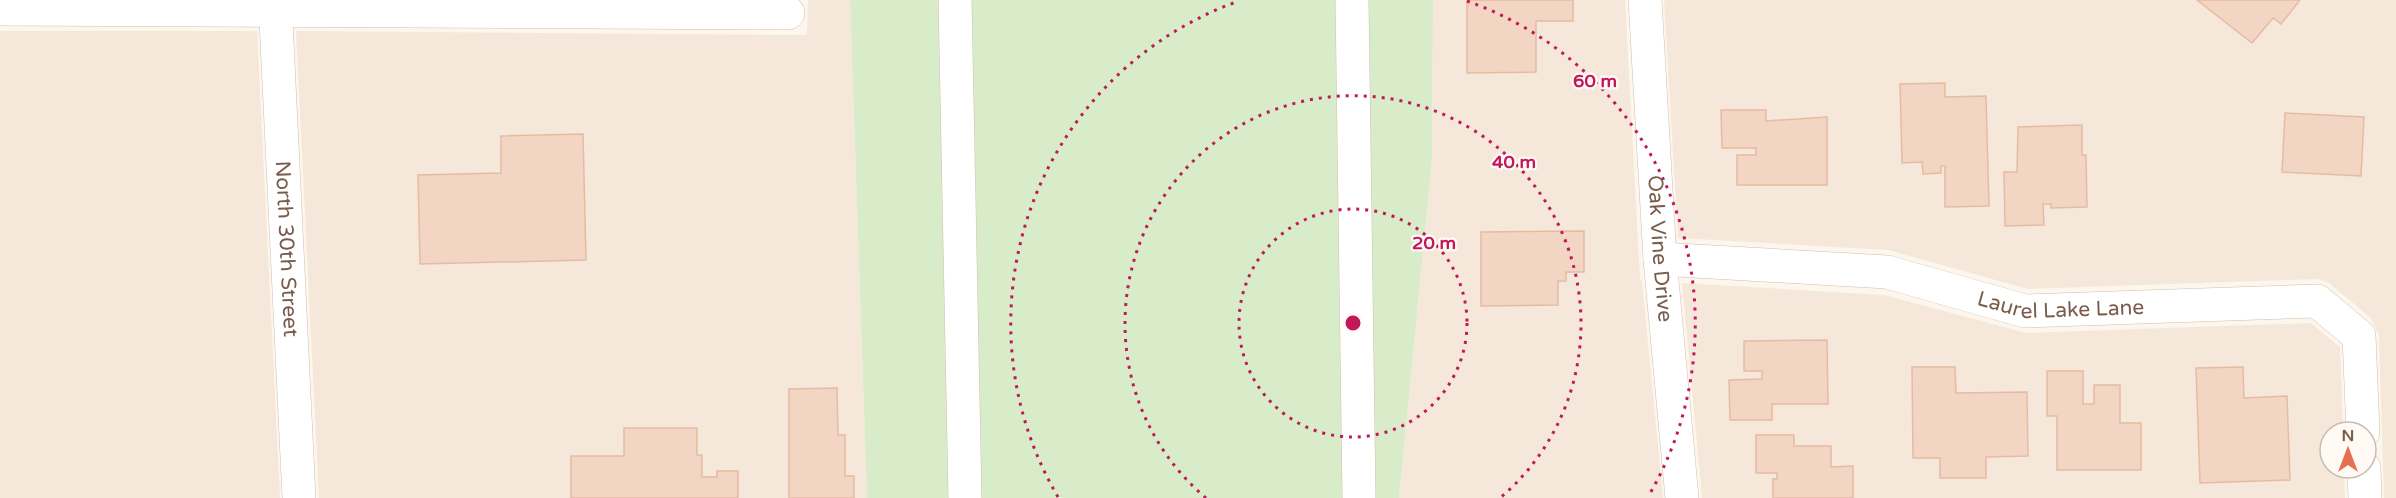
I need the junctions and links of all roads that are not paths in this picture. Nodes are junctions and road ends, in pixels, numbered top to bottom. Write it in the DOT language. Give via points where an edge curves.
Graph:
graph roads {
  1 [pos="955,0"];
  2 [pos="1352,0"];
  3 [pos="1645,0"];
  4 [pos="275,5"];
  5 [pos="0,9"];
  6 [pos="788,13"];
  7 [pos="1660,259"];
  8 [pos="2362,420"];
  9 [pos="2364,480"];
  10 [pos="299,498"];
  11 [pos="965,498"];
  12 [pos="1359,498"];
  13 [pos="1682,498"];
  14 [pos="2365,498"];
  1 -- 11 [label="street"];
  2 -- 12 [label="street"];
  3 -- 7 [label="street, Oak Vine Drive"];
  4 -- 5 [label="street"];
  4 -- 6 [label="street"];
  4 -- 10 [label="street, North 30th Street"];
  7 -- 8 [label="street, Laurel Lake Lane" via="1887,273 2025,311 2317,301 2359,336"];
  7 -- 13 [label="street, Oak Vine Drive"];
  9 -- 14 [label="street"];
}
